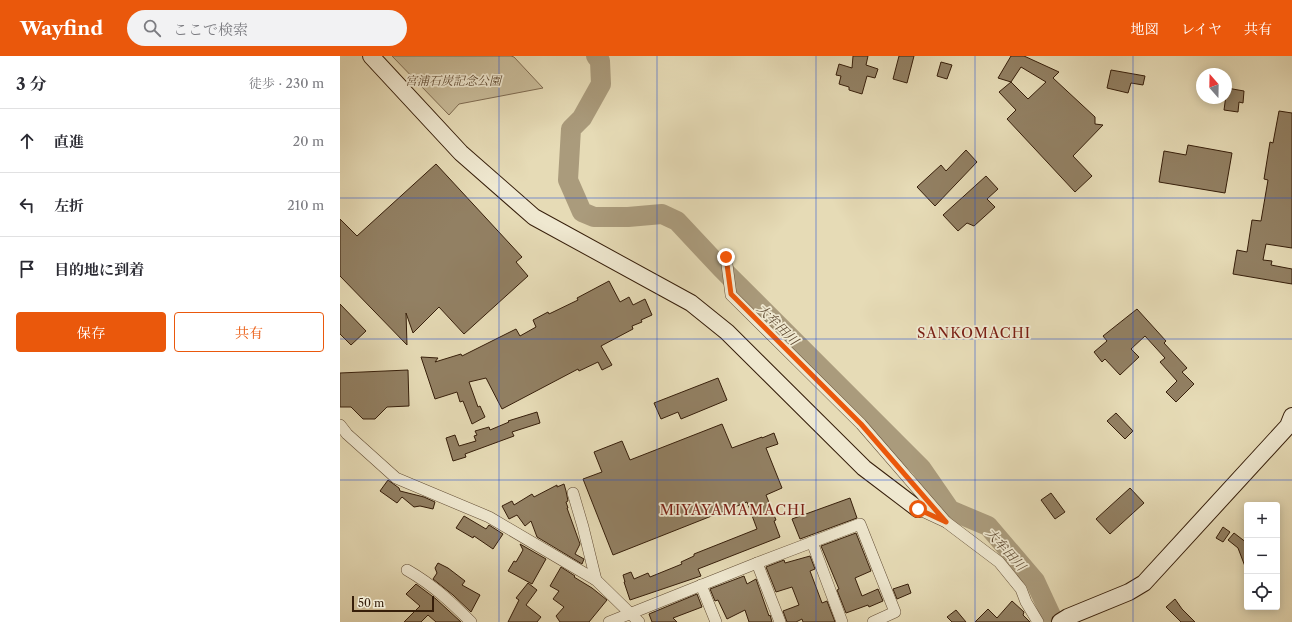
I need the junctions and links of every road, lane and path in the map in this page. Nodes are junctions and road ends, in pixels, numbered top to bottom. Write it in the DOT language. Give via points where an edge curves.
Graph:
graph roads {
  1 [pos="371,56"];
  2 [pos="726,257"];
  3 [pos="1292,416"];
  4 [pos="340,425"];
  5 [pos="573,493"];
  6 [pos="918,509"];
  7 [pos="946,522"];
  8 [pos="812,542"];
  9 [pos="757,563"];
  10 [pos="407,570"];
  11 [pos="596,580"];
  12 [pos="701,585"];
  13 [pos="630,613"];
  14 [pos="471,622"];
  15 [pos="609,622"];
  16 [pos="639,622"];
  17 [pos="716,622"];
  18 [pos="780,622"];
  19 [pos="842,622"];
  20 [pos="873,622"];
  21 [pos="1038,622"];
  22 [pos="1060,622"];
  1 -- 6 [label="street" via="461,153 534,216 691,303 727,332 864,468"];
  2 -- 7 [label="street" via="731,294 861,424"];
  3 -- 22 [label="street" via="1288,426 1144,583"];
  4 -- 11 [label="street" via="396,478 489,517"];
  5 -- 11 [label="street"];
  6 -- 7 [label="street"];
  7 -- 21 [label="street" via="999,562 1021,589"];
  8 -- 9 [label="street"];
  8 -- 19 [label="street"];
  8 -- 20 [label="street" via="860,524 895,612"];
  9 -- 12 [label="street"];
  9 -- 18 [label="street"];
  10 -- 14 [label="street" via="434,586"];
  11 -- 13 [label="street"];
  12 -- 13 [label="street"];
  12 -- 17 [label="street"];
  13 -- 15 [label="street"];
  13 -- 16 [label="street"];
}
